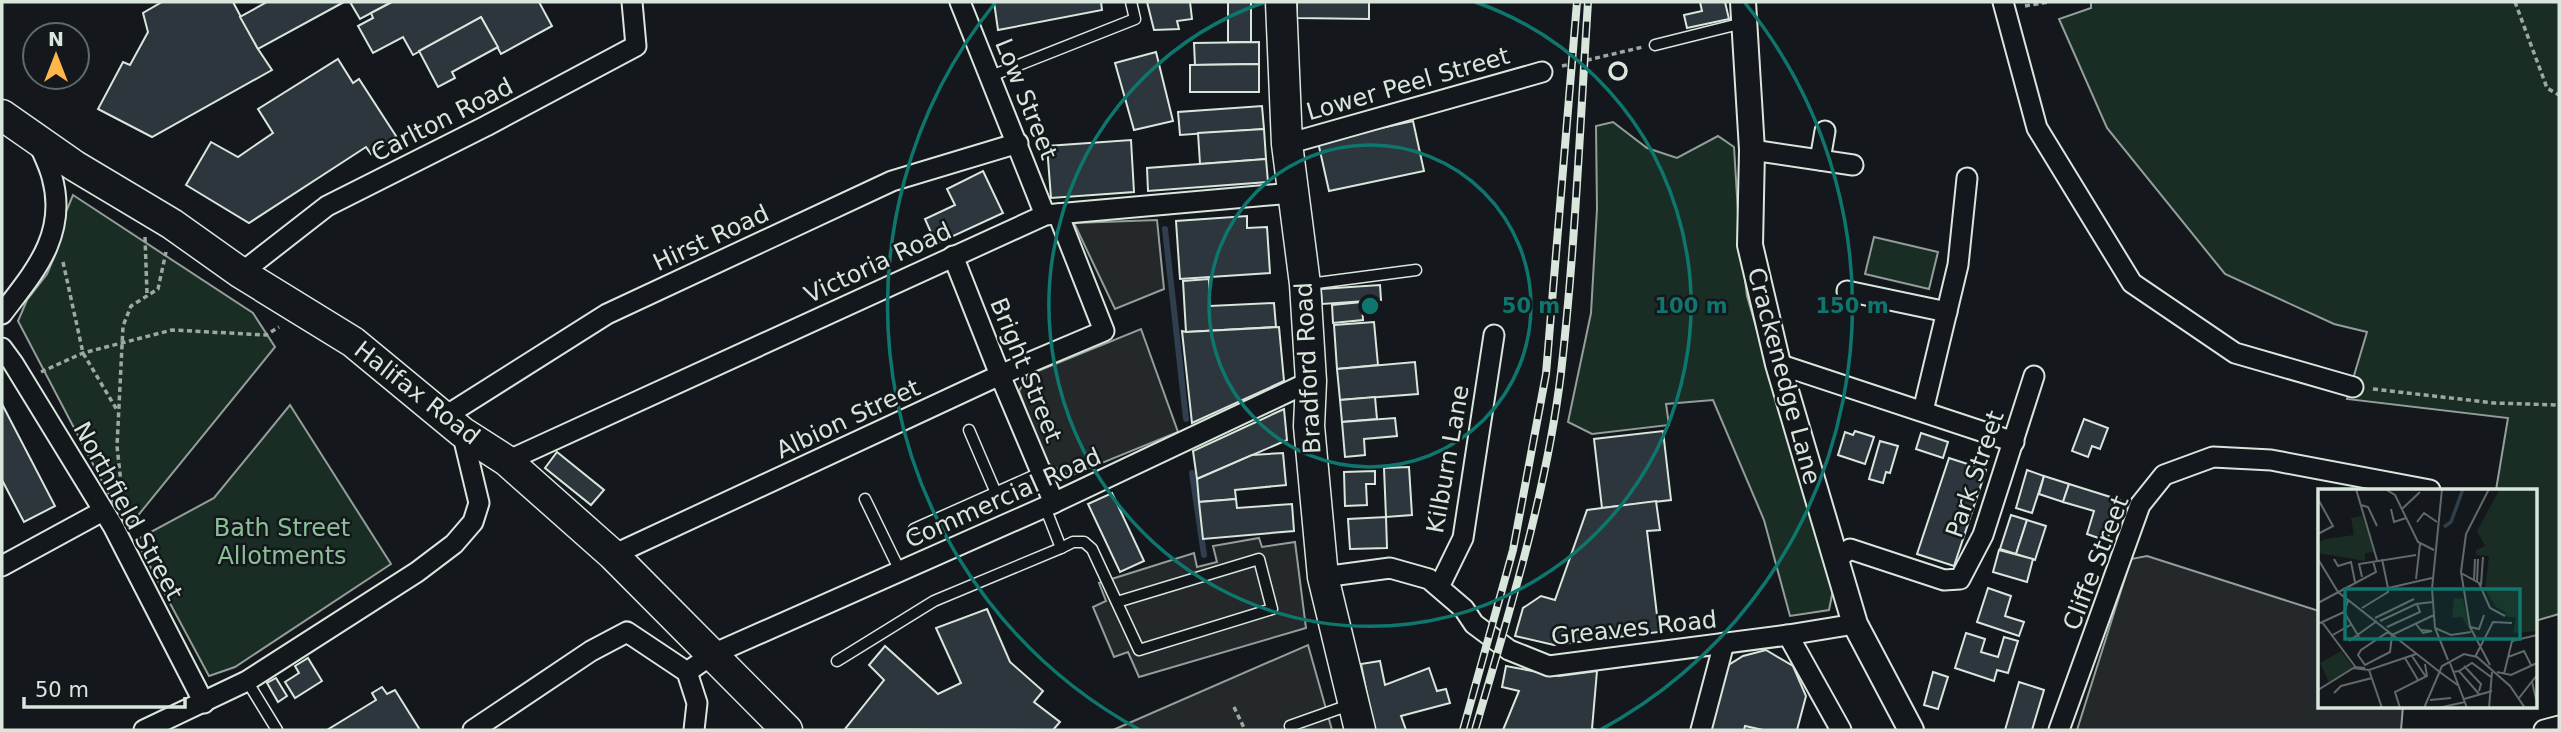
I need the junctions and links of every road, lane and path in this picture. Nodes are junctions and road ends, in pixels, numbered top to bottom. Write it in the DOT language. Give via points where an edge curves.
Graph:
graph roads {
  1 [pos="632,2"];
  2 [pos="960,2"];
  3 [pos="1130,2"];
  4 [pos="1281,2"];
  5 [pos="2003,2"];
  6 [pos="2515,2"];
  7 [pos="1743,12"];
  8 [pos="1655,44"];
  9 [pos="1549,70"];
  10 [pos="991,76"];
  11 [pos="2559,95"];
  12 [pos="2,115"];
  13 [pos="1825,131"];
  14 [pos="36,138"];
  15 [pos="1018,143"];
  16 [pos="1287,144"];
  17 [pos="1752,150"];
  18 [pos="1821,160"];
  19 [pos="1853,165"];
  20 [pos="1967,178"];
  21 [pos="1292,193"];
  22 [pos="1052,215"];
  23 [pos="163,219"];
  24 [pos="953,256"];
  25 [pos="63,261"];
  26 [pos="1416,271"];
  27 [pos="241,273"];
  28 [pos="1305,284"];
  29 [pos="1847,290"];
  30 [pos="147,295"];
  31 [pos="304,310"];
  32 [pos="1947,312"];
  33 [pos="2,314"];
  34 [pos="1104,331"];
  35 [pos="1494,335"];
  36 [pos="121,344"];
  37 [pos="2,348"];
  38 [pos="83,354"];
  39 [pos="1778,364"];
  40 [pos="1000,375"];
  41 [pos="2034,376"];
  42 [pos="24,380"];
  43 [pos="1311,381"];
  44 [pos="2353,387"];
  45 [pos="2559,405"];
  46 [pos="117,410"];
  47 [pos="1923,411"];
  48 [pos="453,425"];
  49 [pos="968,430"];
  50 [pos="2014,442"];
  51 [pos="508,461"];
  52 [pos="1042,472"];
  53 [pos="2420,489"];
  54 [pos="996,492"];
  55 [pos="865,499"];
  56 [pos="1050,505"];
  57 [pos="108,519"];
  58 [pos="914,529"];
  59 [pos="1061,548"];
  60 [pos="613,555"];
  61 [pos="1835,560"];
  62 [pos="2,566"];
  63 [pos="900,571"];
  64 [pos="1323,577"];
  65 [pos="1439,587"];
  66 [pos="1117,602"];
  67 [pos="1855,624"];
  68 [pos="1788,635"];
  69 [pos="1724,643"];
  70 [pos="713,654"];
  71 [pos="836,661"];
  72 [pos="687,672"];
  73 [pos="247,681"];
  74 [pos="204,704"];
  75 [pos="1234,707"];
  76 [pos="1356,717"];
  77 [pos="1290,726"];
  78 [pos="2559,726"];
  79 [pos="144,730"];
  80 [pos="277,730"];
  81 [pos="473,730"];
  82 [pos="694,730"];
  83 [pos="787,730"];
  84 [pos="1245,730"];
  85 [pos="1701,730"];
  86 [pos="1840,730"];
  87 [pos="1912,730"];
  88 [pos="2059,730"];
  89 [pos="2544,730"];
  1 -- 27 [label="street, Carlton Road" via="636,46 327,206"];
  2 -- 10 [label="street, Low Street"];
  3 -- 10 [label="lane" via="1135,19"];
  4 -- 16 [label="main road, Bradford Road"];
  5 -- 44 [label="street" via="2036,128 2132,283 2235,353"];
  6 -- 11 [label="path" via="2547,88"];
  7 -- 8 [label="lane"];
  7 -- 17 [label="street, Crackenedge Lane"];
  8 -- 9 [label="path"];
  9 -- 16 [label="street, Lower Peel Street"];
  10 -- 15 [label="street, Low Street"];
  12 -- 14 [label="main road, Halifax Road"];
  13 -- 18 [label="street"];
  14 -- 23 [label="main road, Halifax Road"];
  14 -- 33 [label="street" via="55,192 51,242"];
  15 -- 22 [label="street, Low Street"];
  15 -- 48 [label="street, Hirst Road" via="892,181 607,314"];
  16 -- 21 [label="main road, Bradford Road"];
  17 -- 18 [label="street"];
  17 -- 39 [label="street, Crackenedge Lane" via="1750,245"];
  18 -- 19 [label="street"];
  20 -- 32 [label="street" via="1958,265"];
  21 -- 22 [label="street, Victoria Road"];
  21 -- 28 [label="main road, Bradford Road"];
  22 -- 24 [label="street, Victoria Road"];
  22 -- 34 [label="street, Low Street"];
  23 -- 27 [label="main road, Halifax Road"];
  23 -- 30 [label="path" via="158,289"];
  23 -- 30 [label="path" via="144,241"];
  24 -- 40 [label="street, Bright Street"];
  24 -- 51 [label="street, Victoria Road"];
  25 -- 38 [label="path"];
  26 -- 28 [label="lane"];
  27 -- 31 [label="main road, Halifax Road"];
  28 -- 43 [label="main road, Bradford Road"];
  29 -- 32 [label="street"];
  30 -- 36 [label="path" via="131,306 122,326"];
  31 -- 36 [label="path" via="266,335 172,330"];
  31 -- 48 [label="main road, Halifax Road" via="353,342"];
  32 -- 47 [label="street"];
  34 -- 40 [label="street, Albion Street"];
  35 -- 65 [label="street, Kilburn Lane" via="1462,538"];
  36 -- 38 [label="path"];
  36 -- 46 [label="path"];
  37 -- 42 [label="street, Northfield Street"];
  38 -- 42 [label="path"];
  38 -- 46 [label="path"];
  39 -- 47 [label="street"];
  39 -- 61 [label="street, Crackenedge Lane"];
  40 -- 52 [label="street, Bright Street"];
  40 -- 60 [label="street, Albion Street"];
  41 -- 50 [label="street, Park Street"];
  42 -- 57 [label="street, Northfield Street"];
  43 -- 56 [label="street, Commercial Road"];
  43 -- 64 [label="main road, Bradford Road" via="1309,426"];
  44 -- 45 [label="path" via="2494,403"];
  46 -- 57 [label="path" via="123,508"];
  47 -- 50 [label="street"];
  48 -- 51 [label="main road, Halifax Road"];
  48 -- 73 [label="street" via="479,503 473,522 454,544 417,572"];
  49 -- 54 [label="lane"];
  50 -- 61 [label="street, Park Street" via="1983,535 1960,579 1944,580 1850,549"];
  51 -- 60 [label="main road, Halifax Road"];
  52 -- 54 [label="lane"];
  52 -- 56 [label="street, Bright Street"];
  53 -- 88 [label="street, Cliffe Street" via="2271,460 2213,457 2164,475 2140,505"];
  54 -- 58 [label="lane"];
  55 -- 63 [label="lane"];
  56 -- 59 [label="lane"];
  56 -- 63 [label="street, Commercial Road"];
  57 -- 62 [label="street"];
  57 -- 74 [label="street, Northfield Street"];
  59 -- 66 [label="lane" via="1084,542 1092,549"];
  59 -- 71 [label="lane" via="934,601"];
  60 -- 70 [label="main road, Halifax Road"];
  61 -- 67 [label="street, Crackenedge Lane"];
  63 -- 70 [label="street, Commercial Road"];
  64 -- 65 [label="street, Greaves Road" via="1390,568 1429,579"];
  64 -- 76 [label="main road, Bradford Road"];
  65 -- 69 [label="street, Greaves Road" via="1474,624 1509,650 1549,666"];
  66 -- 66 [label="lane" via="1139,650 1272,609 1259,559"];
  67 -- 68 [label="street, Greaves Road"];
  67 -- 87 [label="street, Crackenedge Lane"];
  68 -- 69 [label="street, Greaves Road"];
  68 -- 86 [label="street"];
  69 -- 85 [label="street"];
  70 -- 72 [label="street, Commercial Road"];
  70 -- 83 [label="main road, Halifax Road"];
  72 -- 81 [label="street" via="627,632"];
  72 -- 82 [label="street" via="697,703"];
  73 -- 74 [label="street"];
  73 -- 80 [label="lane"];
  74 -- 79 [label="street"];
  75 -- 84 [label="path"];
  76 -- 77 [label="lane"];
  78 -- 89 [label="street"];
}
